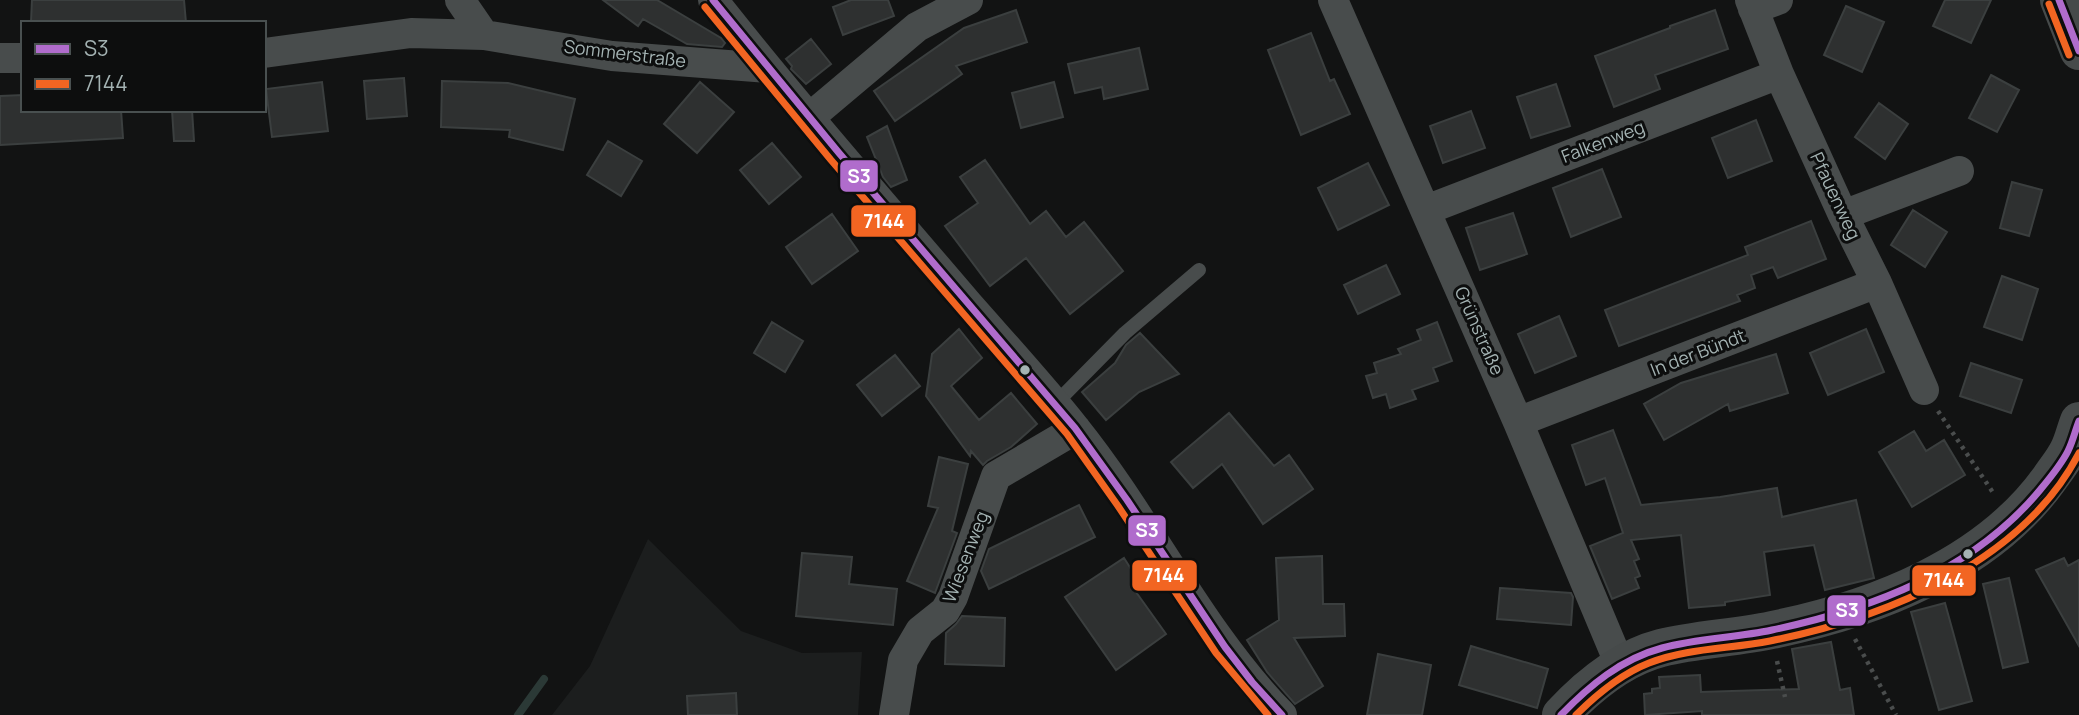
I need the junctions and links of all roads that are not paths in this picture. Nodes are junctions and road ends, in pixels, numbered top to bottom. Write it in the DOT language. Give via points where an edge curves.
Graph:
graph roads {
  1 [pos="460,0"];
  2 [pos="713,0"];
  3 [pos="968,0"];
  4 [pos="1333,0"];
  5 [pos="2059,0"];
  6 [pos="1760,3"];
  7 [pos="484,34"];
  8 [pos="2079,51"];
  9 [pos="266,53"];
  10 [pos="0,58"];
  11 [pos="21,58"];
  12 [pos="767,68"];
  13 [pos="1779,74"];
  14 [pos="809,118"];
  15 [pos="1959,171"];
  16 [pos="1426,210"];
  17 [pos="1843,215"];
  18 [pos="1199,270"];
  19 [pos="1877,283"];
  20 [pos="1924,390"];
  21 [pos="1055,404"];
  22 [pos="1518,422"];
  23 [pos="1076,429"];
  24 [pos="2075,443"];
  25 [pos="1620,664"];
  26 [pos="894,715"];
  27 [pos="1282,715"];
  28 [pos="1561,715"];
  1 -- 7 [label="street"];
  2 -- 12 [label="street"];
  3 -- 14 [label="street" via="917,27"];
  4 -- 16 [label="street, Grünstraße"];
  5 -- 8 [label="street"];
  6 -- 13 [label="street, Pfauenweg"];
  7 -- 9 [label="street, Sommerstraße" via="411,33"];
  7 -- 12 [label="street, Sommerstraße" via="612,56"];
  10 -- 11 [label="street"];
  12 -- 14 [label="street"];
  13 -- 16 [label="street, Falkenweg"];
  13 -- 17 [label="street, Pfauenweg"];
  14 -- 21 [label="street"];
  15 -- 17 [label="street"];
  16 -- 22 [label="street, Grünstraße"];
  17 -- 19 [label="street, Pfauenweg"];
  18 -- 21 [label="lane" via="1125,333"];
  19 -- 20 [label="street, Pfauenweg"];
  19 -- 22 [label="street, In der Bündt"];
  21 -- 23 [label="street"];
  22 -- 25 [label="street, Grünstraße"];
  23 -- 26 [label="street, Wiesenweg" via="996,476 953,597 945,611 920,631 903,660"];
  23 -- 27 [label="street" via="1222,645"];
  24 -- 25 [label="street" via="2035,499 2013,520 1921,583 1841,614 1771,631 1660,648"];
  25 -- 28 [label="street"];
}
